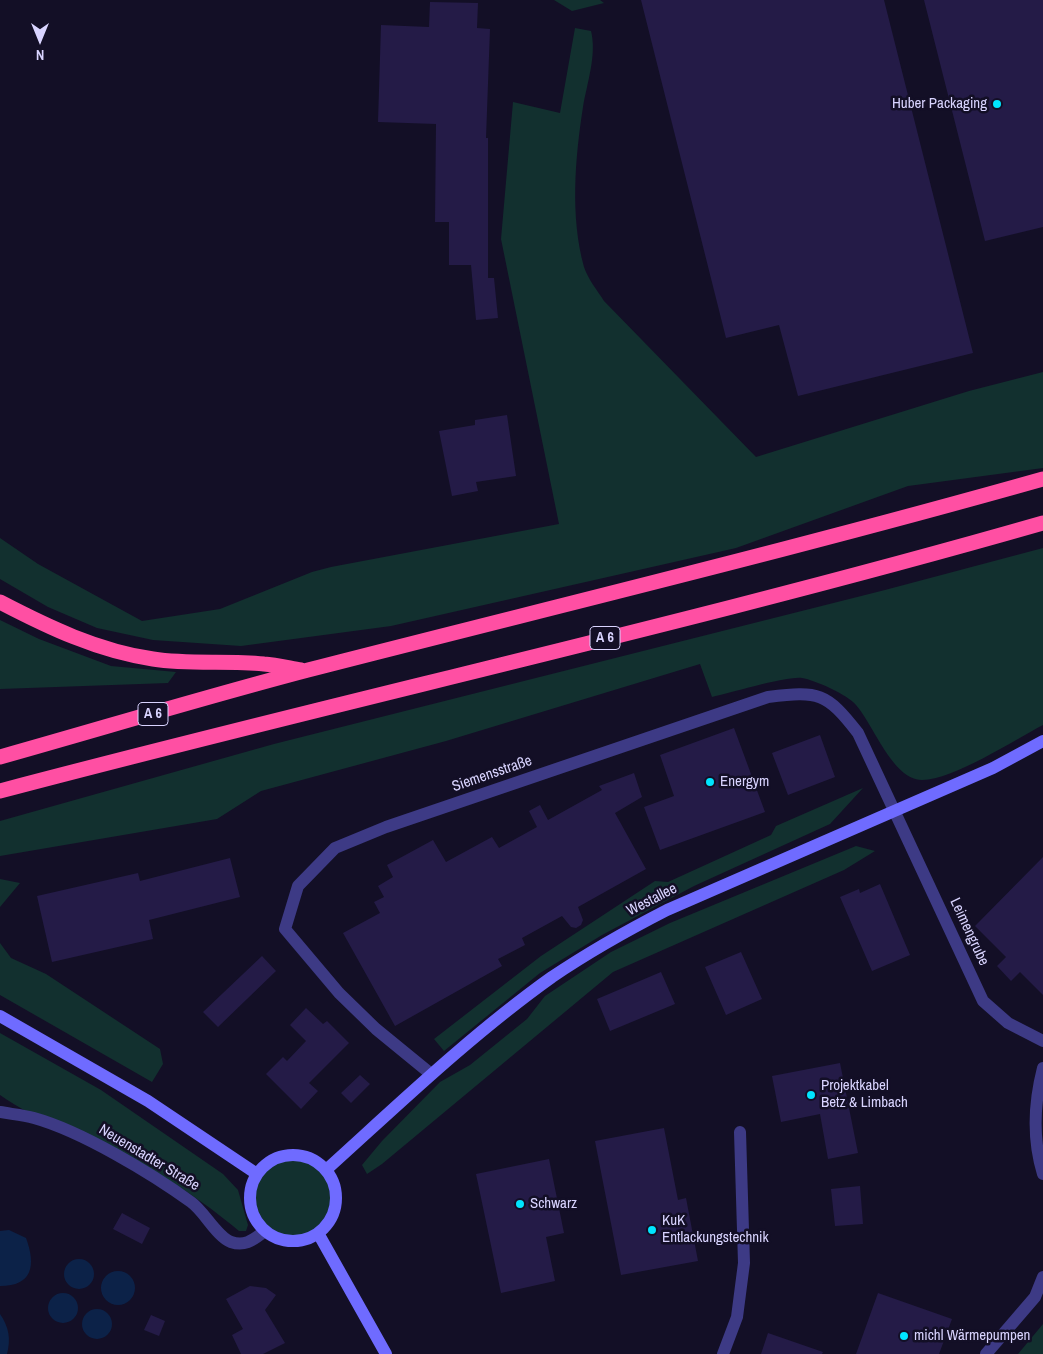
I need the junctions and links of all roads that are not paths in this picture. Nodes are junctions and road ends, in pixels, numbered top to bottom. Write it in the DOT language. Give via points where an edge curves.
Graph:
graph roads {
  1 [pos="1043,478"];
  2 [pos="1043,523"];
  3 [pos="0,602"];
  4 [pos="305,671"];
  5 [pos="1043,742"];
  6 [pos="0,757"];
  7 [pos="0,791"];
  8 [pos="895,810"];
  9 [pos="0,1016"];
  10 [pos="1043,1041"];
  11 [pos="1043,1068"];
  12 [pos="431,1074"];
  13 [pos="0,1112"];
  14 [pos="740,1132"];
  15 [pos="326,1170"];
  16 [pos="257,1174"];
  17 [pos="1043,1174"];
  18 [pos="265,1231"];
  19 [pos="318,1234"];
  20 [pos="1043,1277"];
  21 [pos="386,1354"];
  22 [pos="723,1354"];
  23 [pos="986,1354"];
  1 -- 4 [label="highway, A 6" via="759,557"];
  2 -- 7 [label="highway, A 6" via="556,651"];
  3 -- 4 [label="highway" via="43,624 118,652 152,659 263,664"];
  4 -- 6 [label="highway, A 6"];
  5 -- 8 [label="main road, Westallee" via="993,768"];
  8 -- 10 [label="street, Leimengrube" via="983,1001 1008,1023"];
  8 -- 12 [label="main road, Westallee" via="667,910 621,934 552,977"];
  8 -- 12 [label="street, Siemensstraße" via="858,732 825,697 803,693 768,697 386,827 335,848 298,886 284,929 339,993 376,1029"];
  9 -- 16 [label="main road" via="148,1101"];
  11 -- 17 [label="street" via="1034,1127"];
  12 -- 15 [label="main road, Westallee"];
  13 -- 18 [label="street, Neuenstadter Straße" via="34,1118 80,1136 148,1174 193,1203 228,1241 240,1245 251,1242"];
  14 -- 22 [label="street" via="744,1263 737,1317"];
  15 -- 16 [label="main road" via="306,1157 290,1155 268,1163"];
  15 -- 19 [label="main road" via="335,1187 335,1207 328,1223"];
  16 -- 18 [label="main road" via="251,1188 250,1204"];
  18 -- 19 [label="main road" via="279,1239 295,1241"];
  19 -- 21 [label="main road"];
  20 -- 23 [label="street" via="1035,1297"];
}
